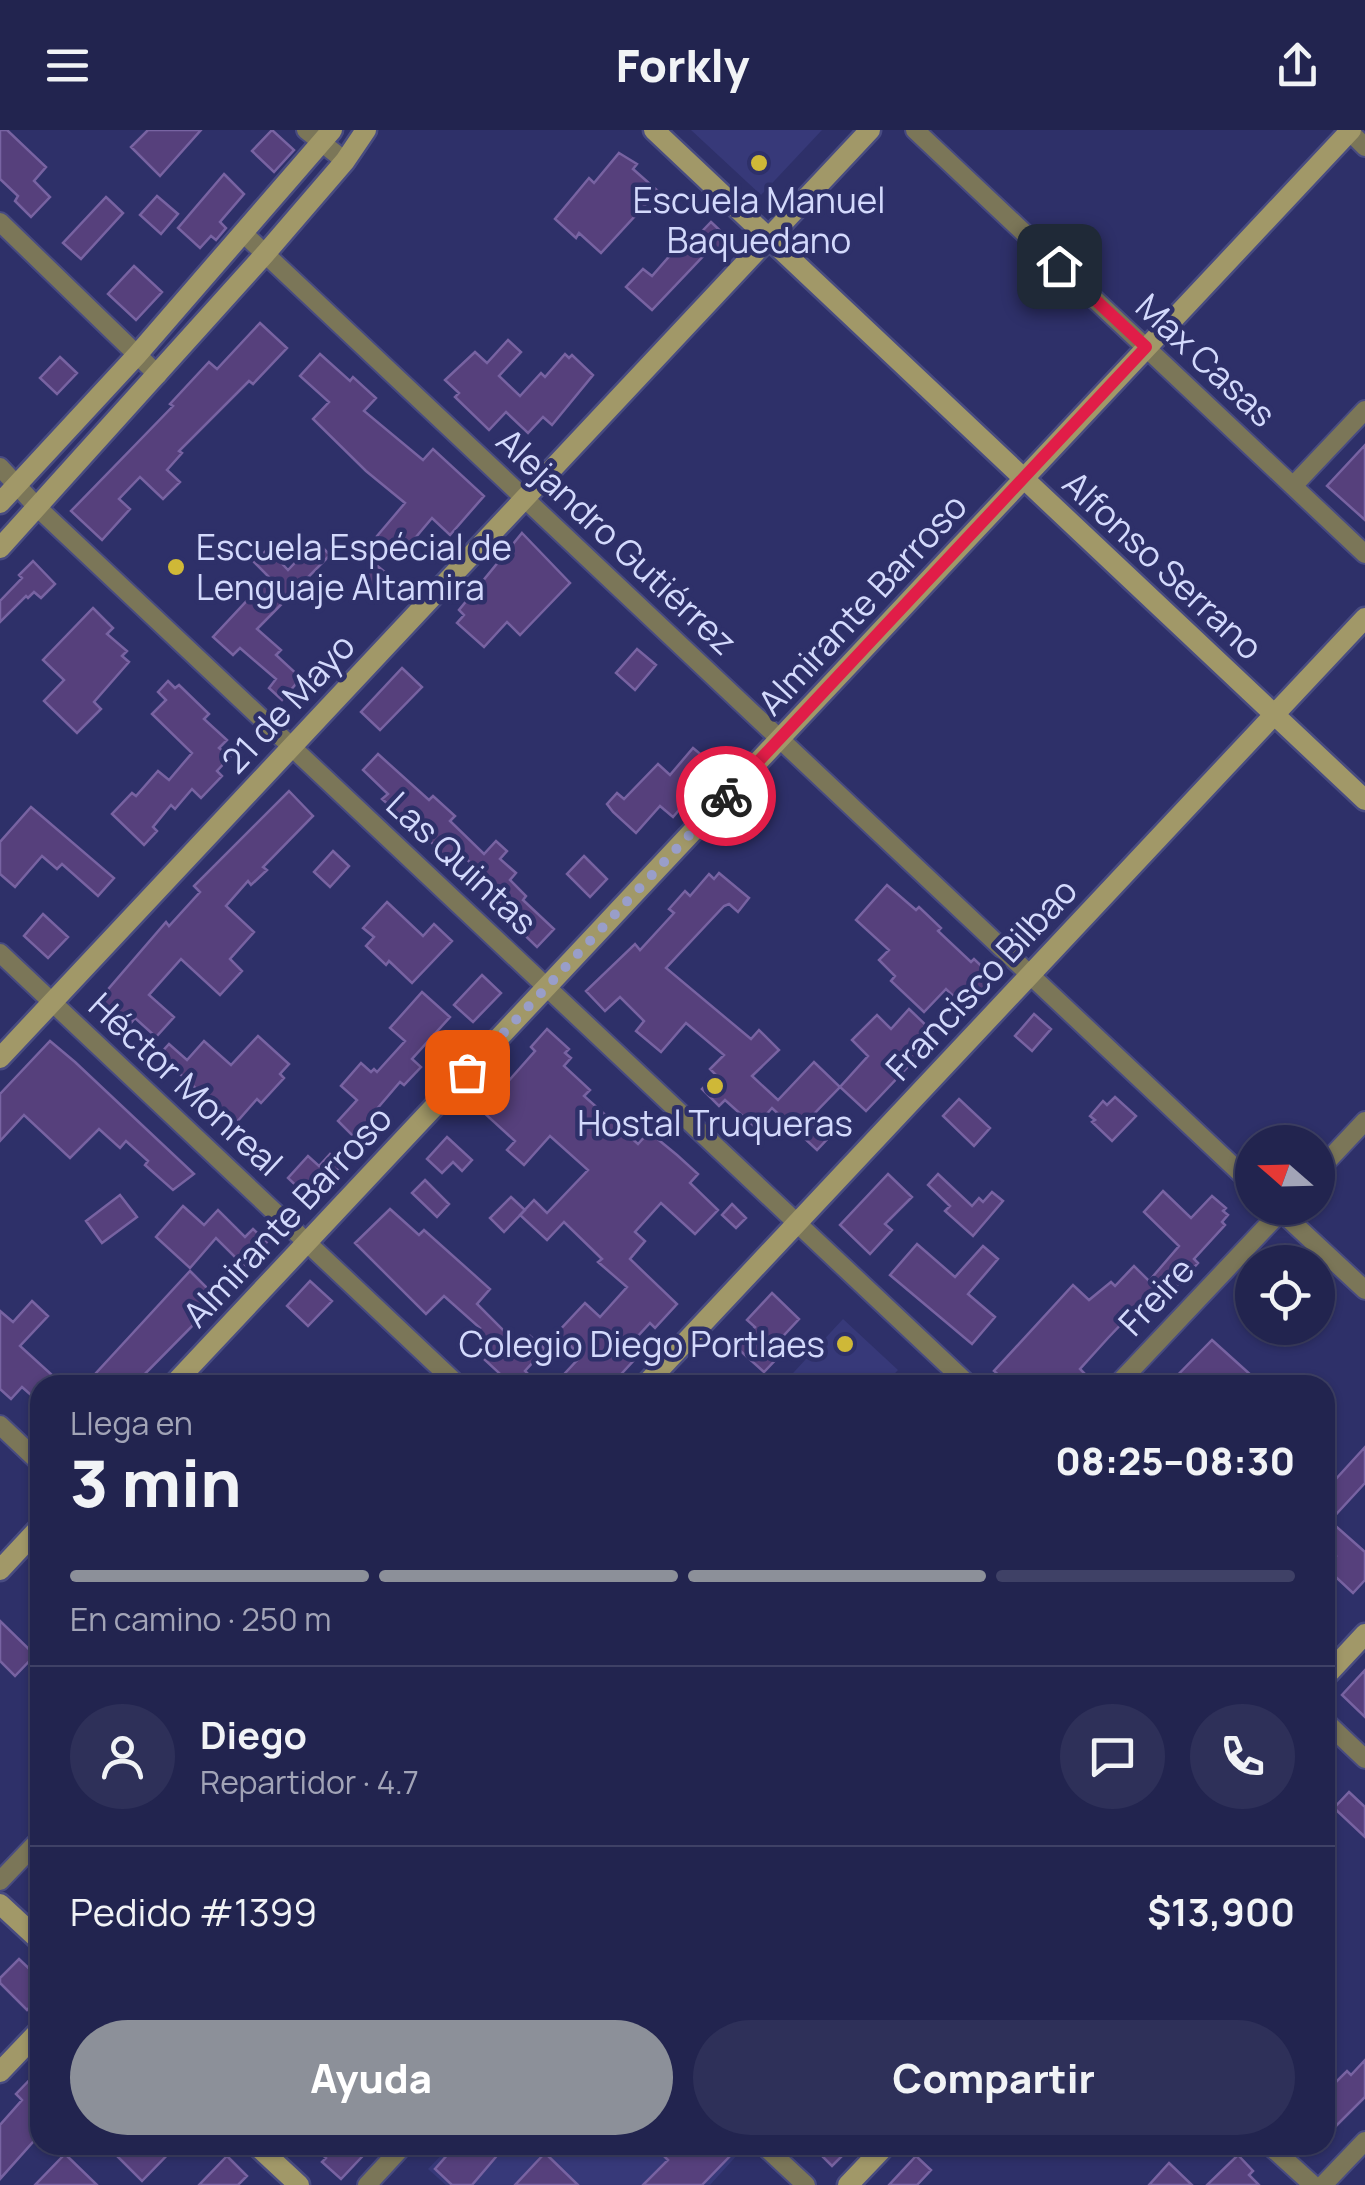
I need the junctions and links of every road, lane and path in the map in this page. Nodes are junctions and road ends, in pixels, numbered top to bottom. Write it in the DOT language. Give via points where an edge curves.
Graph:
graph roads {
  1 [pos="366,130"];
  2 [pos="654,130"];
  3 [pos="870,130"];
  4 [pos="915,130"];
  5 [pos="1349,131"];
  6 [pos="320,134"];
  7 [pos="1365,147"];
  8 [pos="344,161"];
  9 [pos="0,222"];
  10 [pos="244,233"];
  11 [pos="769,238"];
  12 [pos="266,254"];
  13 [pos="1146,347"];
  14 [pos="137,355"];
  15 [pos="158,375"];
  16 [pos="1365,410"];
  17 [pos="0,467"];
  18 [pos="1024,478"];
  19 [pos="17,485"];
  20 [pos="1293,486"];
  21 [pos="525,498"];
  22 [pos="0,503"];
  23 [pos="38,508"];
  24 [pos="0,548"];
  25 [pos="1365,554"];
  26 [pos="1365,618"];
  27 [pos="1274,714"];
  28 [pos="780,739"];
  29 [pos="292,747"];
  30 [pos="1365,800"];
  31 [pos="0,953"];
  32 [pos="1030,974"];
  33 [pos="547,987"];
  34 [pos="52,1002"];
  35 [pos="0,1058"];
  36 [pos="1365,1121"];
  37 [pos="1335,1153"];
  38 [pos="1235,1168"];
  39 [pos="797,1223"];
  40 [pos="1265,1225"];
  41 [pos="1297,1225"];
  42 [pos="307,1243"];
  43 [pos="1365,1290"];
  44 [pos="182,1375"];
  45 [pos="447,1375"];
  46 [pos="654,1375"];
  47 [pos="957,1375"];
  48 [pos="1126,1375"];
  49 [pos="0,1426"];
  50 [pos="30,1454"];
  51 [pos="30,1538"];
  52 [pos="0,1570"];
  53 [pos="1365,1634"];
  54 [pos="1335,1666"];
  55 [pos="1335,1730"];
  56 [pos="1365,1759"];
  57 [pos="30,1849"];
  58 [pos="0,1881"];
  59 [pos="0,1904"];
  60 [pos="30,1932"];
  61 [pos="30,2040"];
  62 [pos="0,2072"];
  63 [pos="1365,2140"];
  64 [pos="267,2155"];
  65 [pos="394,2155"];
  66 [pos="774,2155"];
  67 [pos="876,2155"];
  68 [pos="1280,2155"];
  69 [pos="299,2185"];
  70 [pos="366,2185"];
  71 [pos="806,2185"];
  72 [pos="848,2185"];
  73 [pos="1312,2185"];
  74 [pos="1323,2185"];
  1 -- 8 [label="street"];
  2 -- 11 [label="street, Alfonso Serrano"];
  3 -- 11 [label="street, 21 de Mayo"];
  4 -- 13 [label="street, Max Casas"];
  5 -- 7 [label="street"];
  5 -- 13 [label="street, Almirante Barroso"];
  6 -- 8 [label="street"];
  6 -- 10 [label="street"];
  8 -- 12 [label="street"];
  9 -- 14 [label="street"];
  10 -- 12 [label="street, Alejandro Gutiérrez"];
  10 -- 14 [label="street"];
  11 -- 18 [label="street, Alfonso Serrano"];
  11 -- 21 [label="street, 21 de Mayo"];
  12 -- 15 [label="street"];
  12 -- 21 [label="street, Alejandro Gutiérrez"];
  13 -- 18 [label="street, Almirante Barroso"];
  13 -- 20 [label="street, Max Casas"];
  14 -- 15 [label="street"];
  14 -- 19 [label="street"];
  15 -- 23 [label="street"];
  16 -- 20 [label="street"];
  17 -- 19 [label="street, Las Quintas"];
  18 -- 27 [label="street, Alfonso Serrano"];
  18 -- 28 [label="street, Almirante Barroso"];
  19 -- 22 [label="street"];
  19 -- 23 [label="street, Las Quintas"];
  20 -- 25 [label="street, Max Casas"];
  21 -- 28 [label="street, Alejandro Gutiérrez"];
  21 -- 29 [label="street, 21 de Mayo"];
  23 -- 24 [label="street"];
  23 -- 29 [label="street, Las Quintas"];
  26 -- 27 [label="street, Francisco Bilbao"];
  27 -- 30 [label="street, Alfonso Serrano"];
  27 -- 32 [label="street, Francisco Bilbao"];
  28 -- 32 [label="street, Alejandro Gutiérrez"];
  28 -- 33 [label="street, Almirante Barroso"];
  29 -- 33 [label="street, Las Quintas"];
  29 -- 34 [label="street, 21 de Mayo"];
  31 -- 34 [label="street, Héctor Monreal"];
  32 -- 38 [label="street, Alejandro Gutiérrez"];
  32 -- 39 [label="street, Francisco Bilbao"];
  33 -- 39 [label="street, Las Quintas"];
  33 -- 42 [label="street, Almirante Barroso"];
  34 -- 35 [label="street, 21 de Mayo"];
  34 -- 42 [label="street, Héctor Monreal"];
  36 -- 37 [label="street"];
  39 -- 46 [label="street, Francisco Bilbao"];
  39 -- 47 [label="street, Las Quintas"];
  40 -- 48 [label="street, Freire"];
  41 -- 43 [label="street"];
  42 -- 44 [label="street, Almirante Barroso"];
  42 -- 45 [label="street, Héctor Monreal"];
  49 -- 50 [label="street"];
  51 -- 52 [label="street"];
  53 -- 54 [label="street"];
  55 -- 56 [label="street"];
  57 -- 58 [label="street"];
  59 -- 60 [label="street"];
  61 -- 62 [label="street"];
  63 -- 74 [label="street"];
  64 -- 69 [label="street"];
  65 -- 70 [label="street"];
  66 -- 71 [label="street"];
  67 -- 72 [label="street"];
  68 -- 73 [label="street"];
}
